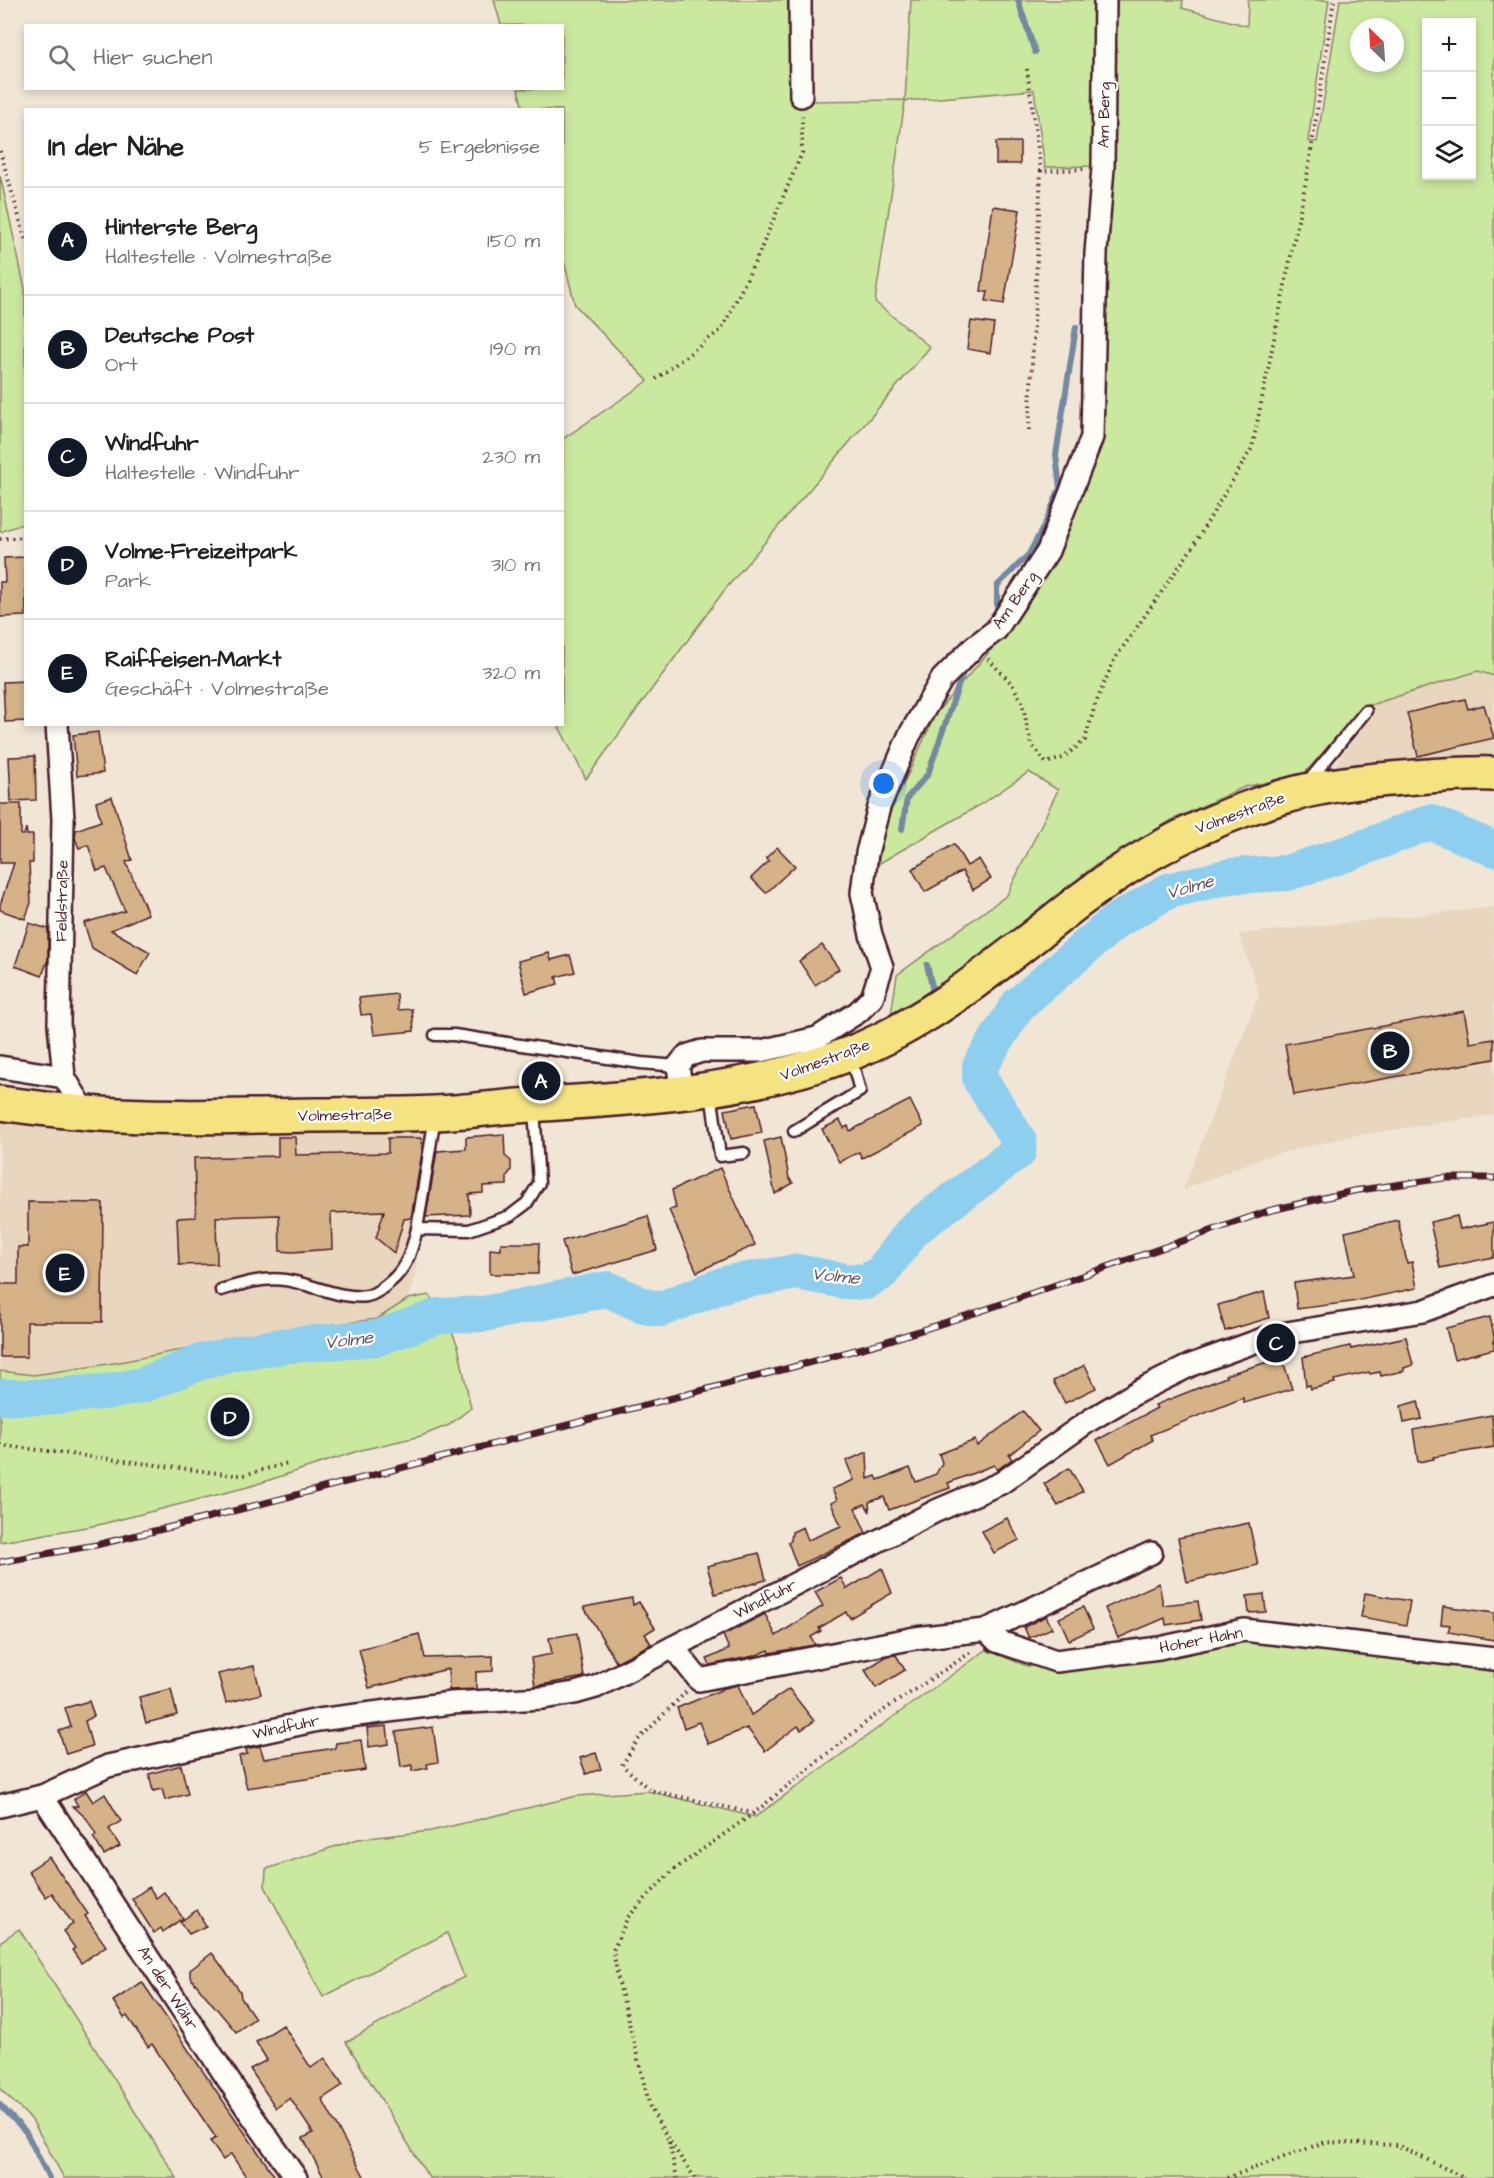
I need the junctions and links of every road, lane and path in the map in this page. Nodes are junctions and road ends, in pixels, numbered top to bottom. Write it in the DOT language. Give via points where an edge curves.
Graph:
graph roads {
  1 [pos="800,0"];
  2 [pos="1105,0"];
  3 [pos="1334,0"];
  4 [pos="1027,69"];
  5 [pos="801,96"];
  6 [pos="0,151"];
  7 [pos="1103,168"];
  8 [pos="1041,171"];
  9 [pos="24,234"];
  10 [pos="656,379"];
  11 [pos="1029,430"];
  12 [pos="24,537"];
  13 [pos="0,539"];
  14 [pos="975,646"];
  15 [pos="1366,711"];
  16 [pos="57,726"];
  17 [pos="1494,774"];
  18 [pos="1300,792"];
  19 [pos="435,1035"];
  20 [pos="850,1053"];
  21 [pos="0,1067"];
  22 [pos="64,1077"];
  23 [pos="690,1083"];
  24 [pos="0,1103"];
  25 [pos="533,1105"];
  26 [pos="86,1113"];
  27 [pos="436,1113"];
  28 [pos="794,1131"];
  29 [pos="744,1153"];
  30 [pos="417,1229"];
  31 [pos="1494,1285"];
  32 [pos="221,1290"];
  33 [pos="0,1445"];
  34 [pos="288,1463"];
  35 [pos="1151,1552"];
  36 [pos="986,1630"];
  37 [pos="674,1647"];
  38 [pos="1494,1659"];
  39 [pos="699,1680"];
  40 [pos="42,1796"];
  41 [pos="0,1806"];
  42 [pos="754,1813"];
  43 [pos="668,2139"];
  44 [pos="296,2178"];
  45 [pos="677,2178"];
  46 [pos="695,2178"];
  47 [pos="1227,2178"];
  48 [pos="1465,2178"];
  1 -- 5 [label="street"];
  2 -- 7 [label="street, Am Berg"];
  3 -- 14 [label="path" via="1308,171 1252,448 1192,548 1114,660 1085,740 1063,758 1046,763 1031,744 1022,702 1012,684"];
  4 -- 8 [label="path"];
  5 -- 10 [label="path" via="802,153 722,329"];
  6 -- 9 [label="path"];
  7 -- 8 [label="path"];
  7 -- 14 [label="street, Am Berg" via="1096,253 1092,437 1048,551 996,630"];
  8 -- 11 [label="path"];
  12 -- 13 [label="path"];
  14 -- 23 [label="street, Am Berg" via="942,679 909,736 879,807 867,852 862,893 882,968 872,998 858,1012 817,1038 761,1051 702,1051 686,1056"];
  15 -- 18 [label="lane"];
  16 -- 22 [label="street, Feldstraße" via="63,819 59,1024"];
  17 -- 18 [label="main road, Volmestraße" via="1394,779"];
  18 -- 20 [label="main road, Volmestraße" via="1212,821 1126,867 978,980 924,1016"];
  19 -- 23 [label="lane" via="641,1064"];
  20 -- 23 [label="main road, Volmestraße" via="775,1078"];
  20 -- 28 [label="lane" via="860,1091"];
  21 -- 22 [label="street"];
  22 -- 26 [label="street"];
  23 -- 25 [label="main road, Volmestraße"];
  23 -- 29 [label="lane" via="720,1156"];
  24 -- 26 [label="main road, Volmestraße"];
  25 -- 27 [label="main road, Volmestraße"];
  25 -- 30 [label="lane" via="539,1184 527,1203 510,1216 469,1230"];
  26 -- 27 [label="main road, Volmestraße"];
  27 -- 30 [label="lane"];
  30 -- 32 [label="lane" via="411,1253 399,1274 379,1292 367,1296 284,1280 252,1281"];
  31 -- 37 [label="street, Windfuhr" via="1424,1311 1274,1335 1191,1365 1090,1420 1001,1483 936,1511"];
  33 -- 34 [label="path" via="234,1475"];
  35 -- 36 [label="street"];
  36 -- 38 [label="street, Hoher Hahn" via="997,1641 1056,1661 1159,1648 1244,1630"];
  36 -- 39 [label="street" via="915,1638"];
  36 -- 42 [label="path" via="972,1653 869,1720"];
  37 -- 39 [label="street"];
  37 -- 40 [label="street, Windfuhr" via="610,1681 575,1694 451,1703 318,1720 108,1766"];
  39 -- 42 [label="path" via="638,1740 622,1765 650,1790"];
  40 -- 41 [label="street, Windfuhr"];
  40 -- 44 [label="street, An der Währ"];
  42 -- 43 [label="path" via="672,1871 628,1917 613,1950 650,2107"];
  43 -- 45 [label="path"];
  43 -- 46 [label="path"];
  47 -- 48 [label="path" via="1325,2142 1397,2145"];
}
